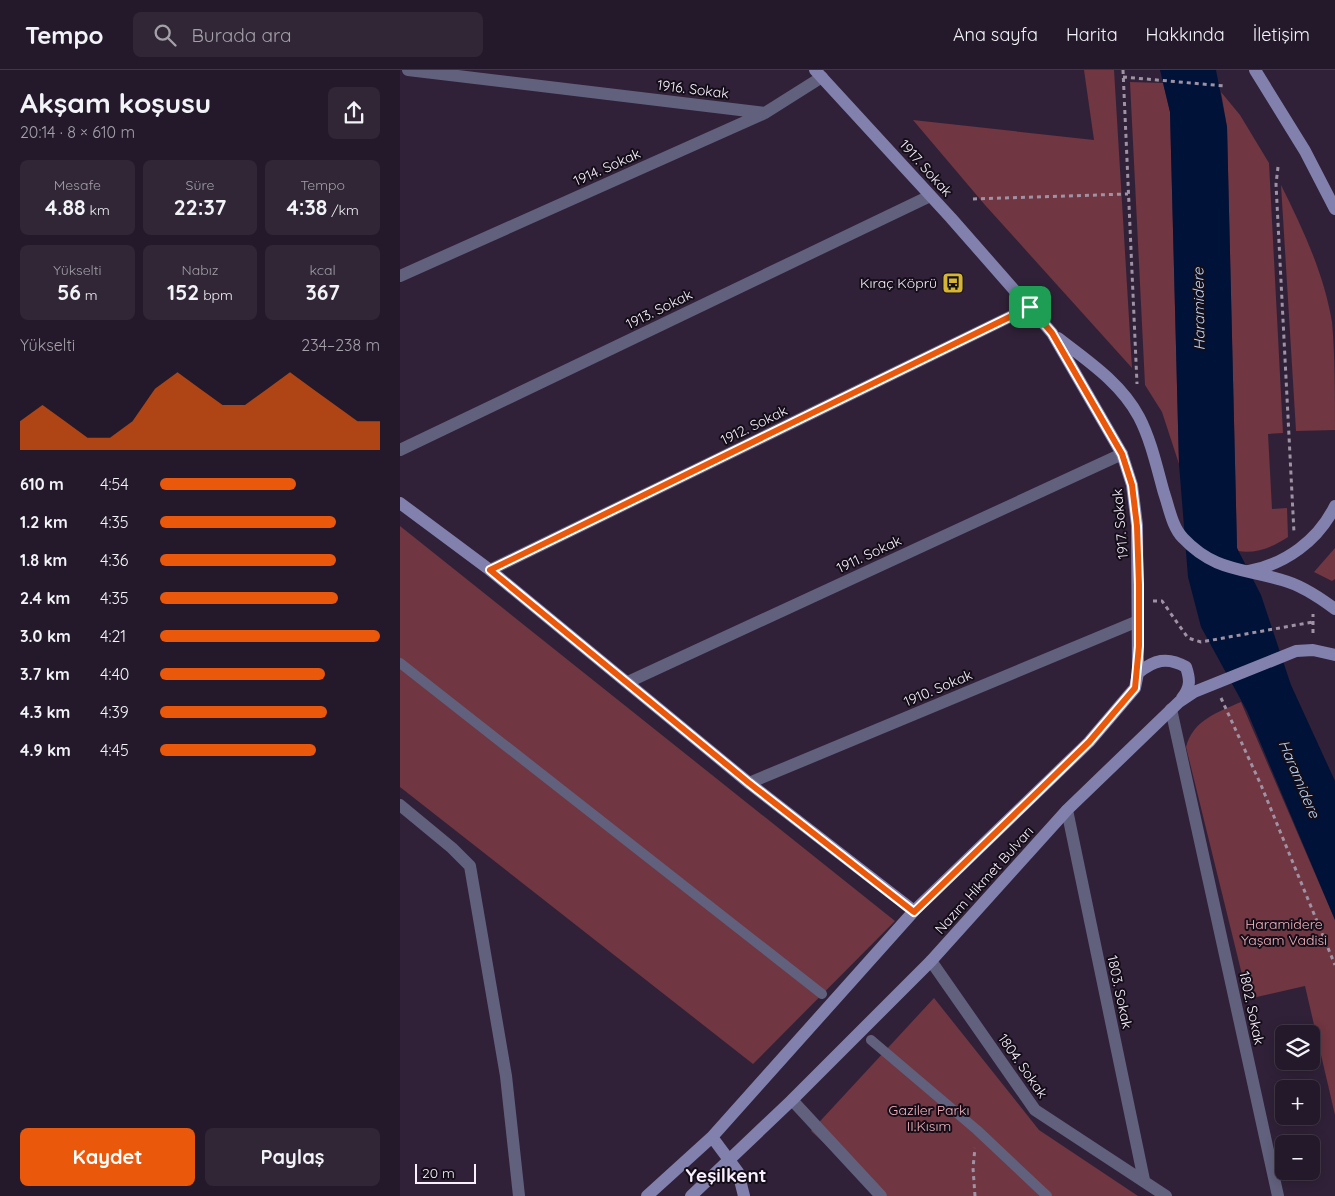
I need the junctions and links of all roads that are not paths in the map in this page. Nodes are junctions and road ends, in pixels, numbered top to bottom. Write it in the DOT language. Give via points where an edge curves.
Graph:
graph roads {
  1 [pos="408,70"];
  2 [pos="1255,70"];
  3 [pos="818,74"];
  4 [pos="765,113"];
  5 [pos="930,196"];
  6 [pos="1335,210"];
  7 [pos="400,276"];
  8 [pos="1030,307"];
  9 [pos="1052,333"];
  10 [pos="400,450"];
  11 [pos="1122,454"];
  12 [pos="400,503"];
  13 [pos="1335,506"];
  14 [pos="490,570"];
  15 [pos="1244,572"];
  16 [pos="1335,608"];
  17 [pos="1138,621"];
  18 [pos="1335,655"];
  19 [pos="400,662"];
  20 [pos="1138,673"];
  21 [pos="628,682"];
  22 [pos="1175,706"];
  23 [pos="749,783"];
  24 [pos="400,805"];
  25 [pos="1067,810"];
  26 [pos="914,912"];
  27 [pos="931,961"];
  28 [pos="822,994"];
  29 [pos="871,1040"];
  30 [pos="792,1100"];
  31 [pos="712,1137"];
  32 [pos="730,1160"];
  33 [pos="1144,1180"];
  34 [pos="519,1196"];
  35 [pos="647,1196"];
  36 [pos="691,1196"];
  37 [pos="744,1196"];
  38 [pos="881,1196"];
  39 [pos="1047,1196"];
  40 [pos="1166,1196"];
  41 [pos="1278,1196"];
  1 -- 4 [label="street, 1916. Sokak"];
  2 -- 6 [label="main road"];
  3 -- 4 [label="street, 1914. Sokak"];
  3 -- 5 [label="main road, 1917. Sokak"];
  4 -- 7 [label="street, 1914. Sokak"];
  5 -- 8 [label="main road, 1917. Sokak"];
  5 -- 10 [label="street, 1913. Sokak"];
  8 -- 9 [label="main road, 1917. Sokak"];
  8 -- 14 [label="street, 1912. Sokak"];
  9 -- 11 [label="main road, 1917. Sokak"];
  9 -- 15 [label="main road, 1917. Sokak" via="1107,375 1138,417 1180,536 1209,561"];
  11 -- 17 [label="main road, 1917. Sokak" via="1132,485 1137,526"];
  11 -- 21 [label="street, 1911. Sokak"];
  12 -- 14 [label="main road"];
  13 -- 15 [label="main road" via="1320,529 1289,556 1266,568"];
  14 -- 21 [label="main road"];
  15 -- 16 [label="main road, 1917. Sokak" via="1283,580"];
  17 -- 20 [label="main road, 1917. Sokak"];
  17 -- 23 [label="street, 1910. Sokak"];
  18 -- 22 [label="main road, Nazım Hikmet Bulvarı" via="1313,650 1296,651 1214,684"];
  19 -- 28 [label="lane"];
  20 -- 22 [label="main road" via="1152,662 1161,660 1186,666 1190,684"];
  20 -- 26 [label="main road, Nazım Hikmet Bulvarı" via="1135,688 1089,742"];
  21 -- 23 [label="main road"];
  22 -- 25 [label="main road, Nazım Hikmet Bulvarı"];
  22 -- 41 [label="street, 1802. Sokak"];
  23 -- 26 [label="main road"];
  24 -- 34 [label="street" via="470,866 506,1076"];
  25 -- 27 [label="main road, Nazım Hikmet Bulvarı"];
  25 -- 33 [label="street, 1803. Sokak"];
  26 -- 31 [label="main road, Nazım Hikmet Bulvarı"];
  27 -- 30 [label="main road, Nazım Hikmet Bulvarı"];
  27 -- 33 [label="street, 1804. Sokak" via="1035,1110"];
  29 -- 39 [label="lane" via="977,1130"];
  30 -- 32 [label="main road, Nazım Hikmet Bulvarı"];
  30 -- 38 [label="street"];
  31 -- 32 [label="main road"];
  31 -- 35 [label="main road, Nazım Hikmet Bulvarı"];
  32 -- 36 [label="main road, Nazım Hikmet Bulvarı"];
  32 -- 37 [label="main road" via="738,1172"];
  33 -- 40 [label="street, 1804. Sokak"];
}
